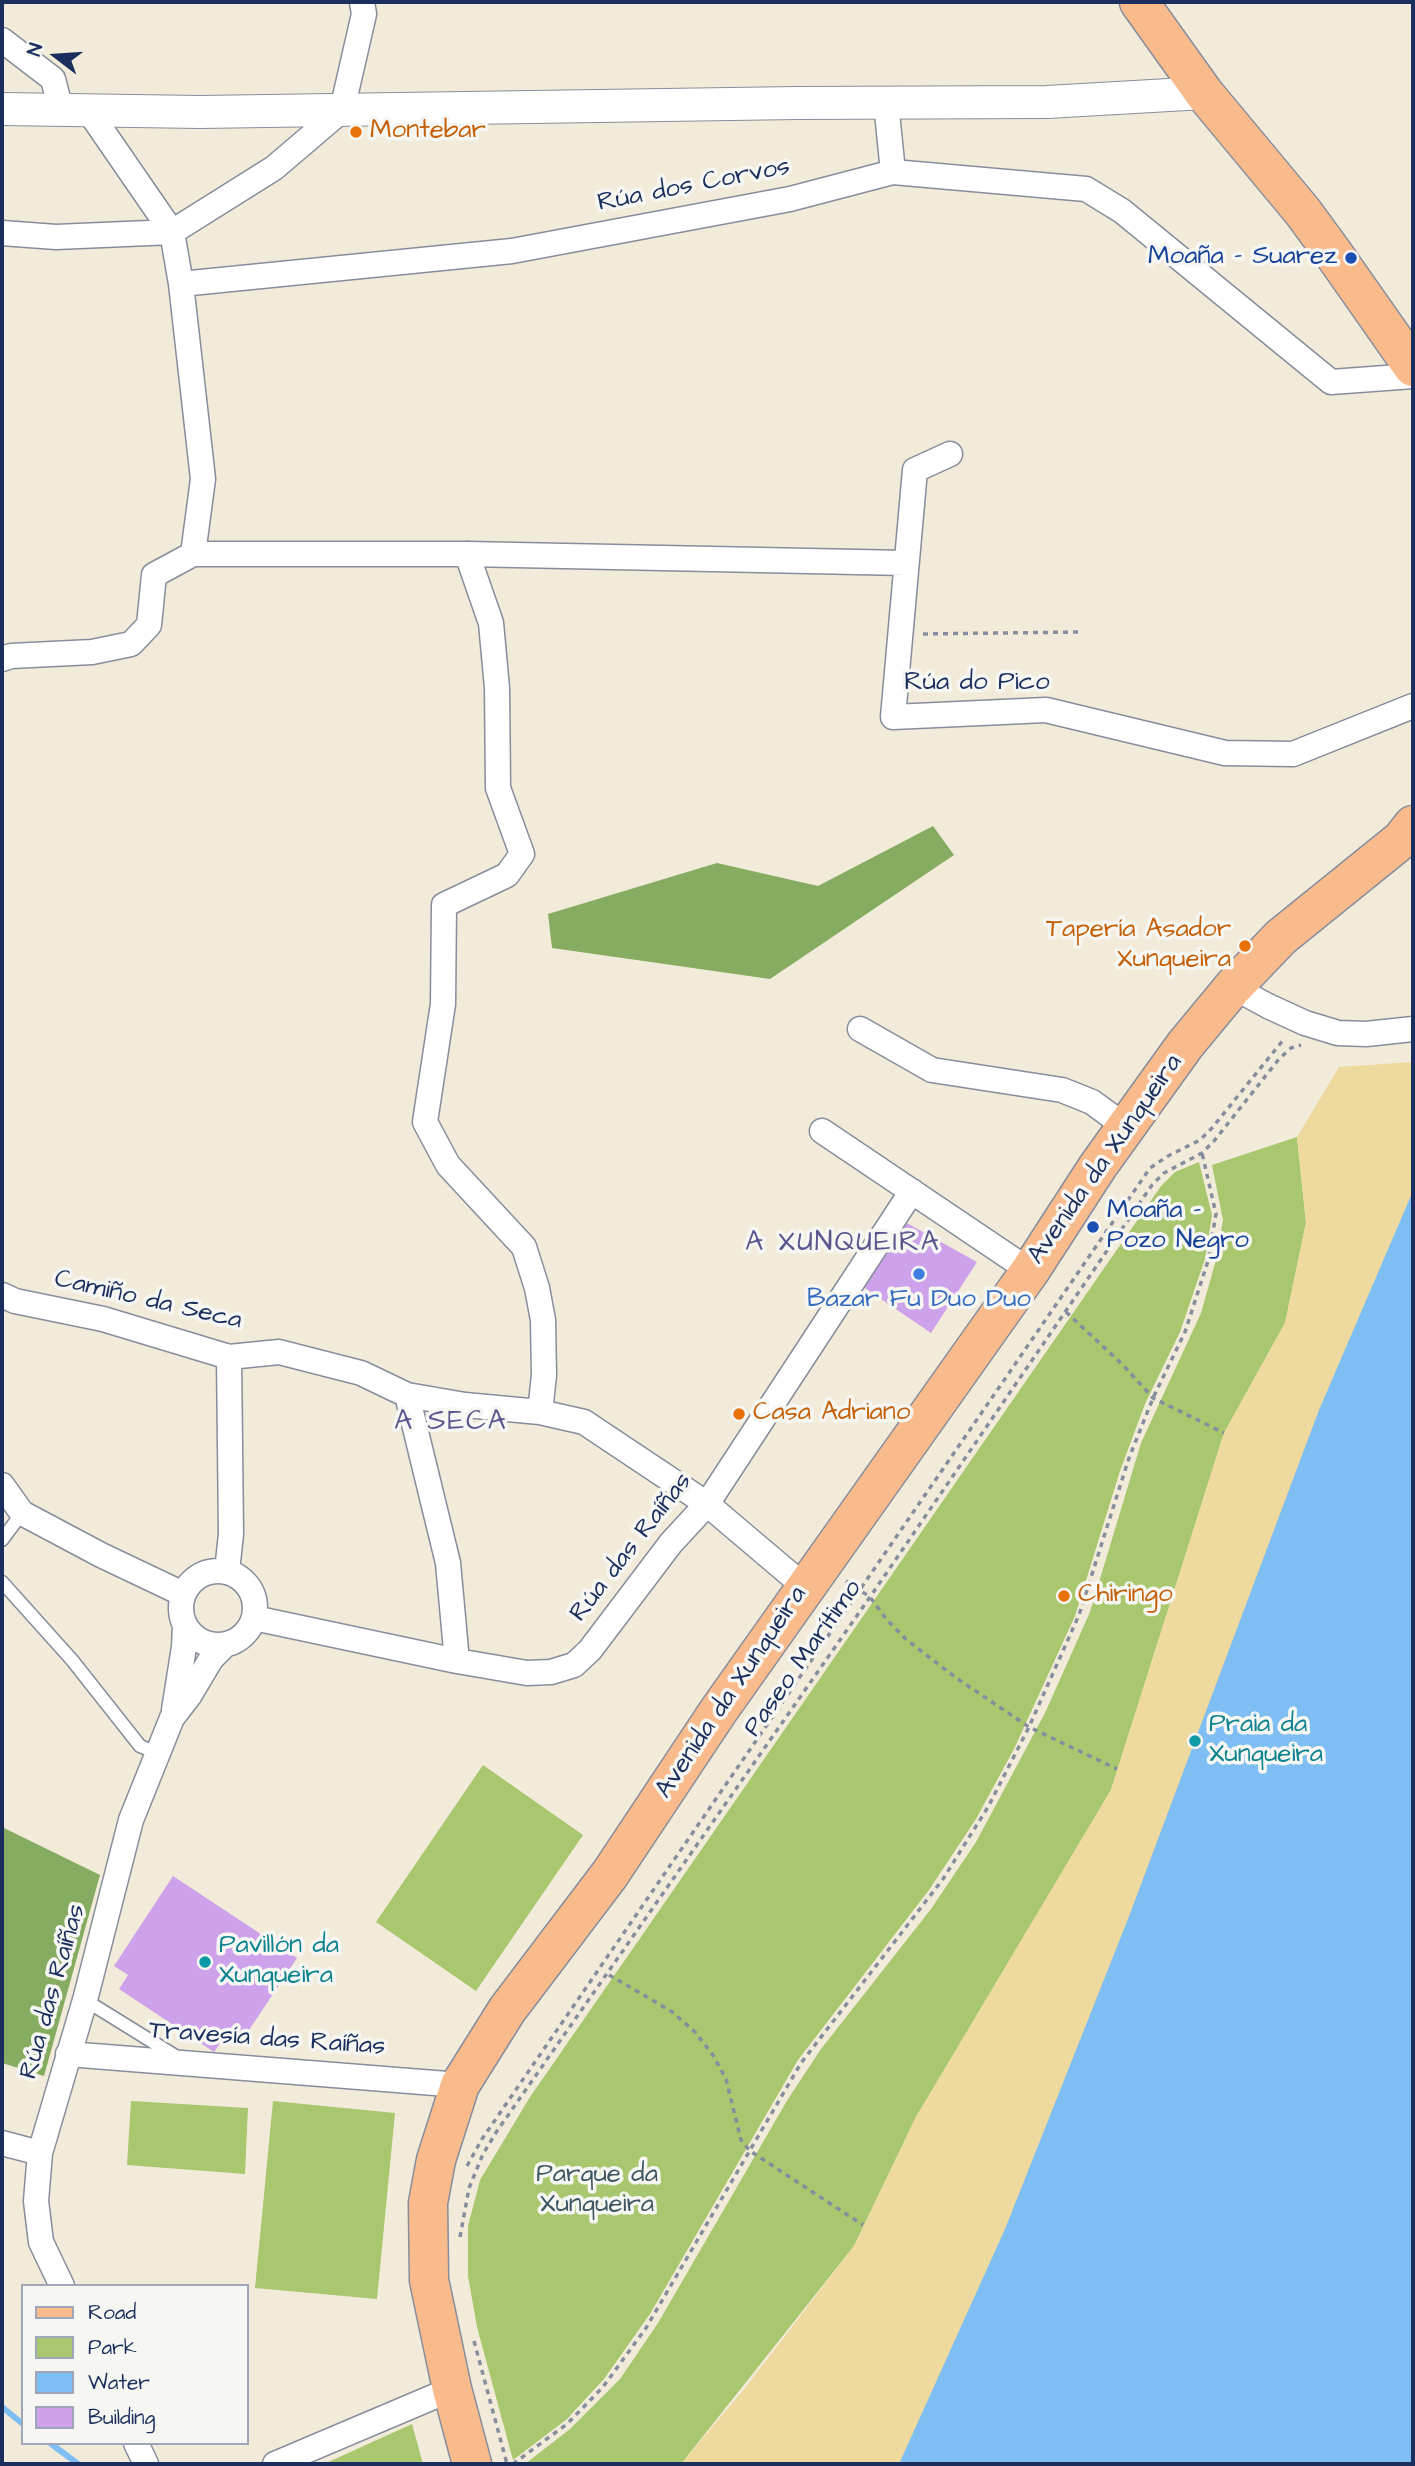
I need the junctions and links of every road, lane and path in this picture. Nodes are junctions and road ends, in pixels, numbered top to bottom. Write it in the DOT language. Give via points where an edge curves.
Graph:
graph roads {
  1 [pos="362,2"];
  2 [pos="1139,2"];
  3 [pos="2,40"];
  4 [pos="1204,93"];
  5 [pos="886,103"];
  6 [pos="2,109"];
  7 [pos="74,110"];
  8 [pos="342,110"];
  9 [pos="893,172"];
  10 [pos="172,232"];
  11 [pos="2,233"];
  12 [pos="181,284"];
  13 [pos="1413,368"];
  14 [pos="1413,376"];
  15 [pos="950,454"];
  16 [pos="193,554"];
  17 [pos="467,554"];
  18 [pos="906,563"];
  19 [pos="1078,632"];
  20 [pos="900,635"];
  21 [pos="2,659"];
  22 [pos="1413,706"];
  23 [pos="1413,825"];
  24 [pos="1233,996"];
  25 [pos="860,1028"];
  26 [pos="1413,1029"];
  27 [pos="1288,1036"];
  28 [pos="1302,1045"];
  29 [pos="1126,1126"];
  30 [pos="822,1130"];
  31 [pos="1202,1153"];
  32 [pos="912,1191"];
  33 [pos="1030,1271"];
  34 [pos="2,1295"];
  35 [pos="1066,1312"];
  36 [pos="229,1357"];
  37 [pos="407,1395"];
  38 [pos="1153,1398"];
  39 [pos="540,1412"];
  40 [pos="1224,1433"];
  41 [pos="2,1485"];
  42 [pos="707,1504"];
  43 [pos="22,1513"];
  44 [pos="2,1540"];
  45 [pos="227,1571"];
  46 [pos="813,1576"];
  47 [pos="2,1582"];
  48 [pos="860,1590"];
  49 [pos="183,1594"];
  50 [pos="870,1597"];
  51 [pos="254,1618"];
  52 [pos="185,1625"];
  53 [pos="226,1644"];
  54 [pos="457,1661"];
  55 [pos="172,1718"];
  56 [pos="1029,1727"];
  57 [pos="157,1753"];
  58 [pos="1117,1769"];
  59 [pos="608,1975"];
  60 [pos="85,2000"];
  61 [pos="68,2054"];
  62 [pos="190,2065"];
  63 [pos="460,2085"];
  64 [pos="2,2143"];
  65 [pos="750,2151"];
  66 [pos="40,2153"];
  67 [pos="467,2167"];
  68 [pos="863,2225"];
  69 [pos="460,2238"];
  70 [pos="61,2284"];
  71 [pos="474,2341"];
  72 [pos="452,2389"];
  73 [pos="137,2445"];
  74 [pos="146,2464"];
  75 [pos="275,2464"];
  76 [pos="471,2464"];
  77 [pos="507,2464"];
  78 [pos="513,2464"];
  1 -- 8 [label="street" via="364,13"];
  2 -- 4 [label="main road"];
  3 -- 7 [label="street" via="53,79"];
  4 -- 5 [label="street" via="1047,102"];
  4 -- 13 [label="main road" via="1303,212"];
  5 -- 8 [label="street"];
  5 -- 9 [label="street"];
  6 -- 7 [label="street"];
  7 -- 8 [label="street"];
  7 -- 10 [label="street"];
  8 -- 10 [label="street" via="274,168"];
  9 -- 12 [label="street, Rúa dos Corvos" via="790,199 512,251"];
  9 -- 14 [label="street, Rúa dos Corvos" via="1086,189 1122,211 1331,382"];
  10 -- 11 [label="street" via="56,237"];
  10 -- 12 [label="street"];
  12 -- 16 [label="street" via="203,479"];
  15 -- 18 [label="street, Rúa do Pico" via="915,470"];
  16 -- 17 [label="street"];
  16 -- 21 [label="street" via="154,575 149,625 131,644"];
  17 -- 18 [label="street"];
  17 -- 39 [label="street" via="491,623 498,788 522,854 507,875 444,905 443,1004 425,1122 448,1165 524,1247 544,1320"];
  18 -- 20 [label="street, Rúa do Pico"];
  19 -- 20 [label="path"];
  20 -- 22 [label="street, Rúa do Pico" via="893,717 1046,710 1225,753 1293,754"];
  23 -- 24 [label="main road, Avenida da Xunqueira" via="1401,840 1281,937"];
  24 -- 26 [label="street" via="1338,1033"];
  24 -- 29 [label="main road, Avenida da Xunqueira" via="1185,1045"];
  25 -- 29 [label="street" via="933,1070 1062,1090 1091,1102"];
  27 -- 48 [label="path" via="1200,1140 1150,1168"];
  28 -- 31 [label="path, Paseo Marítimo" via="1279,1059"];
  29 -- 33 [label="main road, Avenida da Xunqueira"];
  30 -- 32 [label="street"];
  31 -- 35 [label="path, Paseo Marítimo" via="1164,1173 1152,1185"];
  31 -- 38 [label="path" via="1216,1214 1208,1261 1185,1332"];
  32 -- 33 [label="street"];
  32 -- 42 [label="street, Rúa das Raíñas"];
  33 -- 46 [label="main road, Avenida da Xunqueira"];
  34 -- 36 [label="street, Camiño da Seca"];
  35 -- 38 [label="path"];
  35 -- 50 [label="path, Paseo Marítimo"];
  36 -- 37 [label="street, Camiño da Seca" via="279,1352 361,1373"];
  36 -- 45 [label="street" via="232,1534"];
  37 -- 39 [label="street, Camiño da Seca"];
  37 -- 54 [label="street" via="448,1563"];
  38 -- 40 [label="path"];
  38 -- 56 [label="path" via="1079,1615"];
  39 -- 42 [label="street, Camiño da Seca" via="584,1422"];
  41 -- 43 [label="street"];
  42 -- 46 [label="street, Camiño da Seca"];
  42 -- 54 [label="street, Rúa das Raíñas" via="573,1665 527,1673"];
  43 -- 44 [label="lane"];
  43 -- 49 [label="street"];
  45 -- 49 [label="street" via="196,1577"];
  45 -- 51 [label="street" via="238,1576 253,1594"];
  46 -- 48 [label="path"];
  46 -- 63 [label="main road, Avenida da Xunqueira" via="610,1874 507,2010"];
  47 -- 57 [label="lane" via="140,1746"];
  48 -- 50 [label="path"];
  48 -- 67 [label="path"];
  49 -- 52 [label="street"];
  50 -- 56 [label="path" via="907,1640"];
  50 -- 59 [label="path, Paseo Marítimo"];
  51 -- 53 [label="street" via="248,1630"];
  51 -- 54 [label="street, Rúa das Raíñas"];
  52 -- 53 [label="street" via="202,1642"];
  52 -- 55 [label="street, Rúa das Raíñas"];
  53 -- 55 [label="street, Rúa das Raíñas"];
  55 -- 57 [label="street, Rúa das Raíñas"];
  56 -- 58 [label="path"];
  56 -- 65 [label="path" via="988,1807 943,1879 801,2063"];
  57 -- 60 [label="street, Rúa das Raíñas" via="131,1820"];
  59 -- 65 [label="path" via="671,2011 701,2040 726,2079 741,2140"];
  59 -- 69 [label="path, Paseo Marítimo" via="483,2154 469,2188"];
  60 -- 61 [label="street, Rúa das Raíñas"];
  60 -- 62 [label="lane"];
  61 -- 62 [label="street, Travesía das Raíñas"];
  61 -- 66 [label="street, Rúa das Raíñas"];
  62 -- 63 [label="street, Travesía das Raíñas"];
  63 -- 72 [label="main road, Avenida da Xunqueira" via="436,2160 428,2203 429,2280"];
  64 -- 66 [label="street"];
  65 -- 68 [label="path"];
  65 -- 78 [label="path" via="646,2328 603,2387 566,2424"];
  66 -- 70 [label="street, Rúa das Raíñas" via="36,2201 41,2242"];
  71 -- 77 [label="path"];
  72 -- 75 [label="street"];
  72 -- 76 [label="main road, Avenida da Xunqueira"];
  73 -- 74 [label="street"];
}
